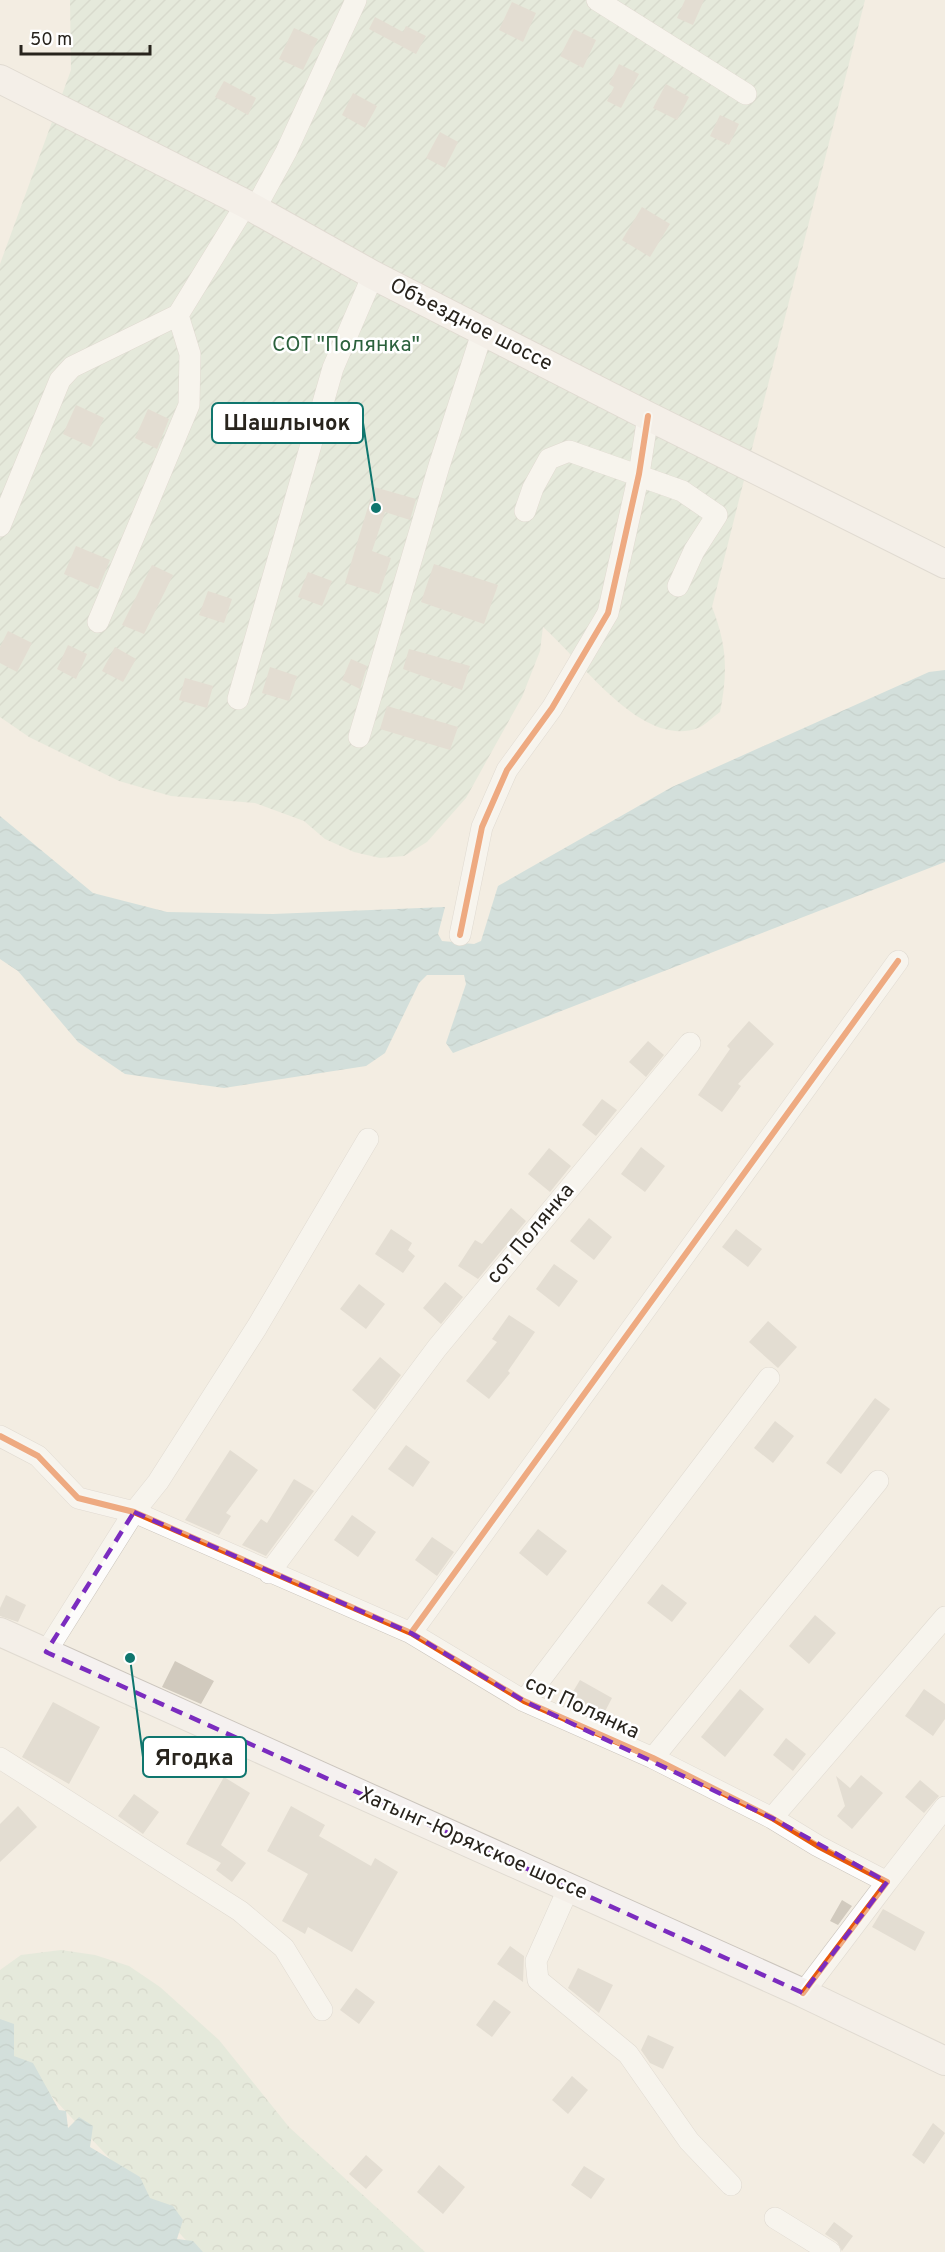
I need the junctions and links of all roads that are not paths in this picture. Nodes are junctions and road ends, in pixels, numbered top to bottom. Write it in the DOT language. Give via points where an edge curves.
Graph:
graph roads {
  1 [pos="356,0"];
  2 [pos="597,0"];
  3 [pos="0,79"];
  4 [pos="746,94"];
  5 [pos="250,207"];
  6 [pos="373,275"];
  7 [pos="178,315"];
  8 [pos="483,330"];
  9 [pos="648,416"];
  10 [pos="639,474"];
  11 [pos="525,511"];
  12 [pos="0,526"];
  13 [pos="945,564"];
  14 [pos="678,586"];
  15 [pos="98,622"];
  16 [pos="238,699"];
  17 [pos="359,737"];
  18 [pos="460,935"];
  19 [pos="898,961"];
  20 [pos="690,1043"];
  21 [pos="368,1139"];
  22 [pos="769,1378"];
  23 [pos="0,1436"];
  24 [pos="879,1481"];
  25 [pos="134,1512"];
  26 [pos="269,1573"];
  27 [pos="945,1617"];
  28 [pos="0,1632"];
  29 [pos="411,1633"];
  30 [pos="46,1652"];
  31 [pos="524,1701"];
  32 [pos="0,1758"];
  33 [pos="653,1758"];
  34 [pos="945,1807"];
  35 [pos="772,1818"];
  36 [pos="887,1882"];
  37 [pos="569,1887"];
  38 [pos="803,1993"];
  39 [pos="322,2010"];
  40 [pos="945,2061"];
  41 [pos="731,2185"];
  42 [pos="776,2218"];
  43 [pos="830,2252"];
  1 -- 5 [label="street" via="286,152"];
  2 -- 4 [label="street"];
  3 -- 5 [label="main road, Объездное шоссе"];
  5 -- 6 [label="main road, Объездное шоссе"];
  5 -- 7 [label="street"];
  6 -- 8 [label="main road, Объездное шоссе"];
  6 -- 16 [label="street" via="333,368"];
  7 -- 12 [label="street" via="72,367 60,380"];
  7 -- 15 [label="street" via="190,354 189,405"];
  8 -- 9 [label="main road, Объездное шоссе"];
  8 -- 17 [label="street"];
  9 -- 10 [label="street"];
  9 -- 13 [label="main road, Объездное шоссе"];
  10 -- 11 [label="street" via="569,451 549,459"];
  10 -- 14 [label="street" via="682,491 717,515"];
  10 -- 18 [label="street" via="608,613 552,708 507,770 482,827"];
  19 -- 29 [label="street"];
  20 -- 26 [label="street, сот Полянка" via="437,1348"];
  21 -- 25 [label="street" via="257,1327 158,1482"];
  22 -- 31 [label="street"];
  23 -- 25 [label="street, сот Полянка" via="38,1456 78,1498"];
  24 -- 33 [label="street"];
  25 -- 26 [label="street, сот Полянка"];
  25 -- 30 [label="street"];
  26 -- 29 [label="street, сот Полянка"];
  27 -- 35 [label="street"];
  28 -- 30 [label="main road, Хатынг-Юряхское шоссе"];
  29 -- 31 [label="street, сот Полянка"];
  30 -- 37 [label="main road, Хатынг-Юряхское шоссе"];
  31 -- 33 [label="street, сот Полянка"];
  32 -- 39 [label="street" via="240,1911 284,1948"];
  33 -- 35 [label="street, сот Полянка"];
  34 -- 36 [label="street"];
  35 -- 36 [label="street, сот Полянка"];
  36 -- 38 [label="street"];
  37 -- 38 [label="main road, Хатынг-Юряхское шоссе"];
  37 -- 41 [label="street" via="536,1961 538,1980 628,2054 689,2141"];
  38 -- 40 [label="main road, Хатынг-Юряхское шоссе"];
  42 -- 43 [label="street"];
}
